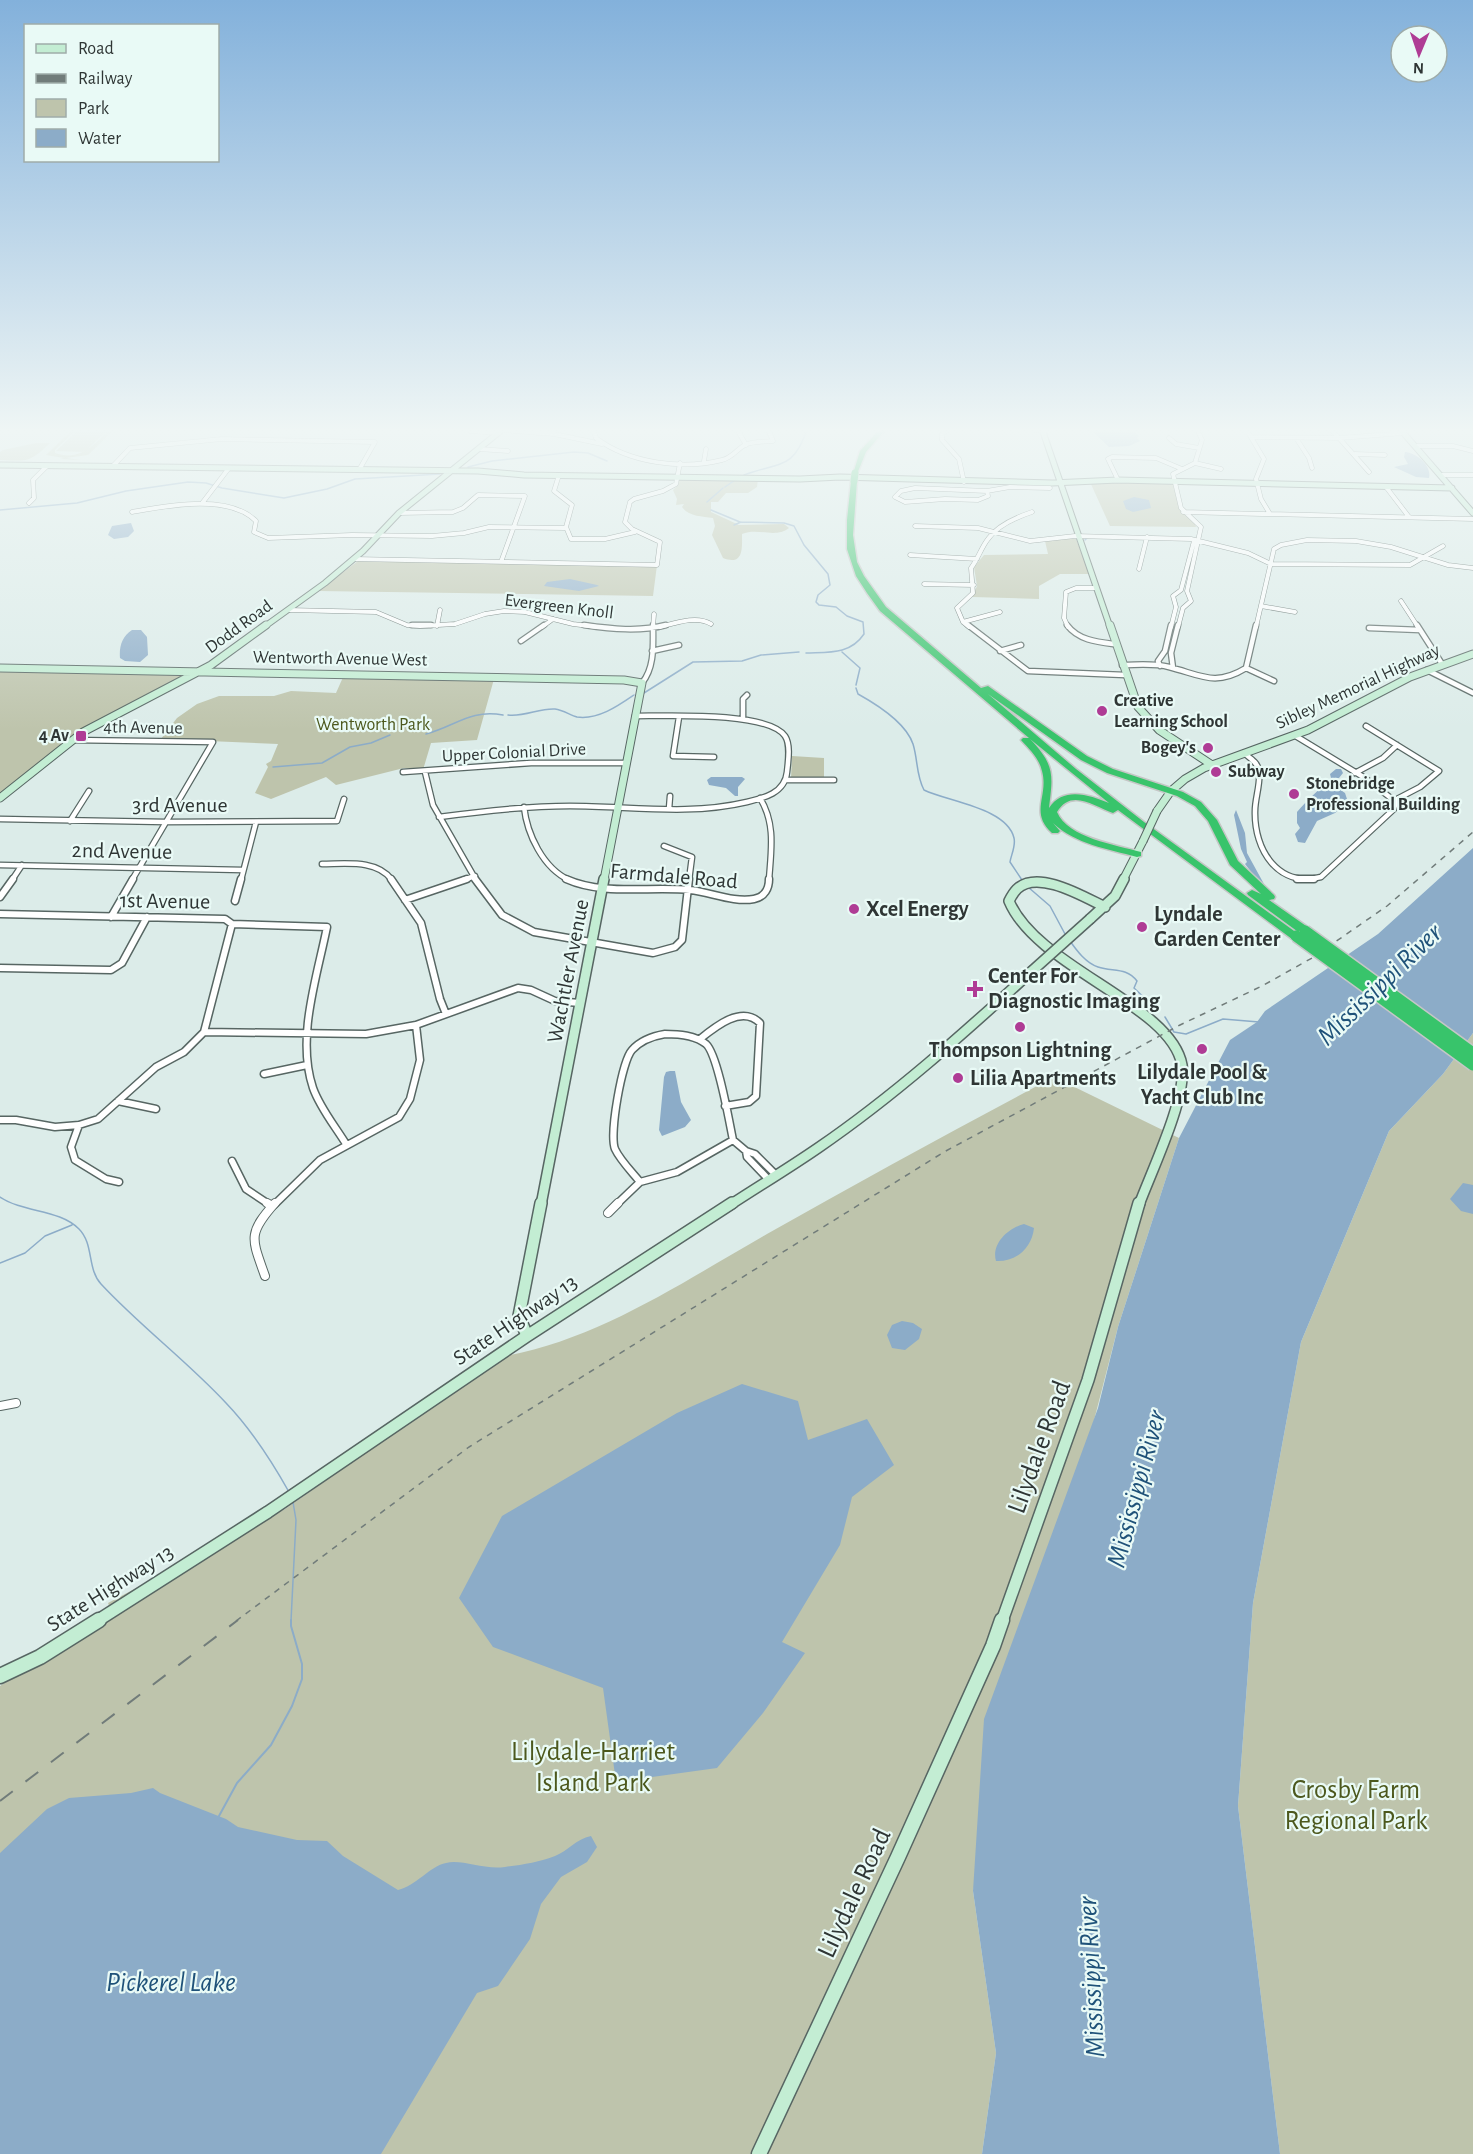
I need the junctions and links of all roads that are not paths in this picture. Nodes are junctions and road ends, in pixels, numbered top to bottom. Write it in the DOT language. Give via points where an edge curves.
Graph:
graph roads {
  1 [pos="254,530"];
  2 [pos="383,530"];
  3 [pos="476,530"];
  4 [pos="513,530"];
  5 [pos="566,530"];
  6 [pos="633,530"];
  7 [pos="856,530"];
  8 [pos="979,530"];
  9 [pos="1000,530"];
  10 [pos="1076,530"];
  11 [pos="1200,530"];
  12 [pos="635,532"];
  13 [pos="995,533"];
  14 [pos="377,536"];
  15 [pos="1078,536"];
  16 [pos="1148,537"];
  17 [pos="1198,540"];
  18 [pos="1443,546"];
  19 [pos="910,555"];
  20 [pos="354,559"];
  21 [pos="977,559"];
  22 [pos="1424,559"];
  23 [pos="501,562"];
  24 [pos="1271,564"];
  25 [pos="1139,568"];
  26 [pos="1473,568"];
  27 [pos="924,584"];
  28 [pos="974,585"];
  29 [pos="1096,588"];
  30 [pos="1401,601"];
  31 [pos="1261,606"];
  32 [pos="288,610"];
  33 [pos="440,610"];
  34 [pos="1000,612"];
  35 [pos="1294,612"];
  36 [pos="654,614"];
  37 [pos="553,619"];
  38 [pos="963,622"];
  39 [pos="711,624"];
  40 [pos="437,626"];
  41 [pos="1369,628"];
  42 [pos="652,629"];
  43 [pos="1420,630"];
  44 [pos="521,640"];
  45 [pos="1114,644"];
  46 [pos="679,645"];
  47 [pos="1021,645"];
  48 [pos="652,651"];
  49 [pos="1000,651"];
  50 [pos="1473,654"];
  51 [pos="1122,664"];
  52 [pos="1442,664"];
  53 [pos="1160,666"];
  54 [pos="0,668"];
  55 [pos="1173,668"];
  56 [pos="1246,668"];
  57 [pos="1428,670"];
  58 [pos="200,672"];
  59 [pos="1125,675"];
  60 [pos="1274,681"];
  61 [pos="642,683"];
  62 [pos="978,687"];
  63 [pos="1473,693"];
  64 [pos="747,695"];
  65 [pos="635,716"];
  66 [pos="679,717"];
  67 [pos="743,719"];
  68 [pos="1366,726"];
  69 [pos="1294,735"];
  70 [pos="72,740"];
  71 [pos="1397,745"];
  72 [pos="1244,753"];
  73 [pos="714,757"];
  74 [pos="626,763"];
  75 [pos="1212,765"];
  76 [pos="403,772"];
  77 [pos="425,772"];
  78 [pos="1355,772"];
  79 [pos="787,780"];
  80 [pos="834,780"];
  81 [pos="89,791"];
  82 [pos="1171,791"];
  83 [pos="670,796"];
  84 [pos="0,798"];
  85 [pos="760,798"];
  86 [pos="344,799"];
  87 [pos="1395,800"];
  88 [pos="524,807"];
  89 [pos="618,807"];
  90 [pos="669,809"];
  91 [pos="440,817"];
  92 [pos="0,819"];
  93 [pos="70,821"];
  94 [pos="166,822"];
  95 [pos="256,822"];
  96 [pos="664,846"];
  97 [pos="1136,856"];
  98 [pos="322,864"];
  99 [pos="0,865"];
  100 [pos="22,865"];
  101 [pos="140,868"];
  102 [pos="243,870"];
  103 [pos="475,876"];
  104 [pos="602,886"];
  105 [pos="688,890"];
  106 [pos="0,897"];
  107 [pos="405,900"];
  108 [pos="235,901"];
  109 [pos="1105,907"];
  110 [pos="0,914"];
  111 [pos="111,916"];
  112 [pos="147,917"];
  113 [pos="232,924"];
  114 [pos="1297,932"];
  115 [pos="592,942"];
  116 [pos="0,968"];
  117 [pos="580,1003"];
  118 [pos="446,1014"];
  119 [pos="416,1025"];
  120 [pos="204,1032"];
  121 [pos="308,1034"];
  122 [pos="700,1040"];
  123 [pos="1473,1053"];
  124 [pos="307,1065"];
  125 [pos="1473,1065"];
  126 [pos="264,1074"];
  127 [pos="118,1101"];
  128 [pos="725,1106"];
  129 [pos="156,1109"];
  130 [pos="0,1120"];
  131 [pos="79,1125"];
  132 [pos="733,1140"];
  133 [pos="346,1144"];
  134 [pos="232,1161"];
  135 [pos="773,1178"];
  136 [pos="119,1182"];
  137 [pos="640,1182"];
  138 [pos="272,1206"];
  139 [pos="608,1213"];
  140 [pos="265,1276"];
  141 [pos="527,1336"];
  142 [pos="16,1403"];
  143 [pos="0,1406"];
  144 [pos="0,1676"];
  145 [pos="759,2154"];
  1 -- 14 [label="street" via="268,538"];
  2 -- 14 [label="street, Dodd Road"];
  3 -- 14 [label="street" via="443,536"];
  4 -- 23 [label="street"];
  5 -- 12 [label="street" via="571,539 605,539"];
  6 -- 12 [label="street"];
  7 -- 62 [label="highway" via="861,567 869,583 894,612"];
  8 -- 13 [label="street"];
  9 -- 13 [label="street"];
  10 -- 15 [label="street"];
  11 -- 17 [label="street"];
  12 -- 23 [label="street" via="658,540 661,546 657,565"];
  13 -- 15 [label="street" via="1030,541"];
  13 -- 21 [label="street" via="983,544"];
  14 -- 20 [label="street, Dodd Road"];
  15 -- 16 [label="street"];
  15 -- 29 [label="street"];
  16 -- 17 [label="street"];
  16 -- 25 [label="street"];
  17 -- 24 [label="street" via="1248,553"];
  17 -- 53 [label="street" via="1194,541 1181,590 1173,596 1176,607 1166,651 1158,661"];
  17 -- 55 [label="street" via="1187,591 1191,602 1183,608 1171,653"];
  18 -- 22 [label="street"];
  19 -- 21 [label="street"];
  20 -- 23 [label="street"];
  20 -- 32 [label="street, Dodd Road"];
  21 -- 28 [label="street" via="971,568"];
  22 -- 24 [label="street" via="1397,566"];
  22 -- 24 [label="street" via="1378,544 1298,540 1276,546"];
  22 -- 26 [label="street"];
  24 -- 31 [label="street"];
  27 -- 28 [label="street"];
  28 -- 38 [label="street" via="973,592 957,608"];
  29 -- 45 [label="street"];
  29 -- 45 [label="street" via="1066,592 1065,621 1090,642"];
  30 -- 43 [label="street"];
  31 -- 35 [label="street"];
  31 -- 56 [label="street"];
  32 -- 40 [label="street, Evergreen Knoll" via="376,612 407,625"];
  32 -- 58 [label="street, Dodd Road"];
  33 -- 40 [label="street"];
  34 -- 38 [label="street"];
  36 -- 42 [label="street, Wachtler Avenue"];
  37 -- 40 [label="street, Evergreen Knoll" via="504,611"];
  37 -- 42 [label="street, Evergreen Knoll" via="596,627"];
  37 -- 44 [label="street"];
  38 -- 49 [label="street"];
  39 -- 42 [label="street, Evergreen Knoll" via="675,621"];
  41 -- 43 [label="street"];
  42 -- 48 [label="street, Wachtler Avenue"];
  43 -- 52 [label="street"];
  45 -- 51 [label="street"];
  46 -- 48 [label="street"];
  47 -- 49 [label="street"];
  48 -- 61 [label="street, Wachtler Avenue" via="648,675"];
  49 -- 59 [label="street" via="1028,671"];
  50 -- 52 [label="street, Sibley Memorial Highway"];
  51 -- 53 [label="street"];
  51 -- 59 [label="street"];
  52 -- 57 [label="street, Sibley Memorial Highway"];
  53 -- 55 [label="street"];
  54 -- 58 [label="street, Wentworth Avenue West"];
  55 -- 56 [label="street" via="1213,679 1234,676"];
  56 -- 60 [label="street"];
  57 -- 63 [label="street"];
  57 -- 69 [label="street, Sibley Memorial Highway"];
  58 -- 61 [label="street, Wentworth Avenue West"];
  58 -- 70 [label="street, Dodd Road" via="97,723"];
  59 -- 75 [label="street" via="1138,707 1148,719"];
  61 -- 65 [label="street, Wachtler Avenue"];
  62 -- 82 [label="highway" via="1084,758"];
  62 -- 97 [label="highway" via="1040,756 1048,778 1043,812 1050,828 1071,839"];
  62 -- 114 [label="highway"];
  62 -- 114 [label="highway" via="1125,812"];
  64 -- 67 [label="street" via="743,699"];
  65 -- 66 [label="street"];
  65 -- 74 [label="street, Wachtler Avenue"];
  66 -- 67 [label="street"];
  66 -- 73 [label="street" via="673,756"];
  67 -- 79 [label="street" via="775,727 785,736"];
  68 -- 71 [label="street"];
  69 -- 72 [label="street, Sibley Memorial Highway"];
  69 -- 78 [label="street"];
  70 -- 84 [label="street, Dodd Road"];
  70 -- 94 [label="street, 4th Avenue" via="213,742"];
  71 -- 78 [label="street" via="1383,758"];
  71 -- 87 [label="street" via="1440,772 1406,797"];
  72 -- 75 [label="street, Sibley Memorial Highway"];
  72 -- 87 [label="street" via="1259,769 1255,807 1261,850 1275,869 1294,878 1323,875 1394,809"];
  74 -- 77 [label="street, Upper Colonial Drive" via="531,763"];
  74 -- 89 [label="street, Wachtler Avenue"];
  75 -- 82 [label="street, Sibley Memorial Highway"];
  76 -- 77 [label="street, Upper Colonial Drive"];
  77 -- 91 [label="street" via="429,796"];
  78 -- 87 [label="street"];
  79 -- 80 [label="street"];
  79 -- 85 [label="street" via="780,790"];
  81 -- 93 [label="street"];
  82 -- 97 [label="street, Sibley Memorial Highway, bridge"];
  82 -- 114 [label="highway" via="1205,810 1234,863 1296,919"];
  83 -- 90 [label="street"];
  85 -- 90 [label="street" via="713,809"];
  85 -- 105 [label="street, Farmdale Road" via="772,822 769,887 763,896 743,899"];
  86 -- 95 [label="street, 3rd Avenue" via="337,821"];
  88 -- 89 [label="street"];
  88 -- 91 [label="street"];
  88 -- 104 [label="street, Farmdale Road" via="528,831 554,871 574,883"];
  89 -- 90 [label="street"];
  89 -- 104 [label="street, Wachtler Avenue"];
  91 -- 103 [label="street"];
  92 -- 93 [label="street, 3rd Avenue"];
  93 -- 94 [label="street, 3rd Avenue"];
  94 -- 95 [label="street, 3rd Avenue"];
  94 -- 101 [label="street"];
  95 -- 102 [label="street"];
  96 -- 105 [label="street" via="692,857"];
  97 -- 109 [label="street, State Highway 13"];
  97 -- 114 [label="highway" via="1065,830 1055,822 1054,808 1072,797 1106,805 1264,917"];
  98 -- 107 [label="street" via="382,869"];
  99 -- 100 [label="street, 2nd Avenue"];
  100 -- 101 [label="street, 2nd Avenue"];
  100 -- 106 [label="street"];
  101 -- 102 [label="street, 2nd Avenue"];
  101 -- 111 [label="street"];
  102 -- 108 [label="street"];
  103 -- 107 [label="street"];
  103 -- 115 [label="street" via="493,906 516,924 549,937"];
  104 -- 105 [label="street, Farmdale Road"];
  104 -- 115 [label="street, Wachtler Avenue"];
  105 -- 115 [label="street" via="682,940 675,949 630,951"];
  107 -- 118 [label="street" via="421,923"];
  109 -- 135 [label="street, State Highway 13, bridge" via="899,1088"];
  109 -- 145 [label="street, Lilydale Road" via="1044,882 1015,888 1009,901 1043,945 1134,1008 1174,1045 1182,1066 1178,1103 1139,1204 1088,1380 993,1646"];
  110 -- 111 [label="street, 1st Avenue"];
  111 -- 112 [label="street, 1st Avenue"];
  112 -- 113 [label="street, 1st Avenue" via="225,919"];
  112 -- 116 [label="street" via="122,963 111,970"];
  113 -- 120 [label="street"];
  113 -- 121 [label="street, 1st Avenue" via="327,927"];
  114 -- 123 [label="highway, bridge"];
  114 -- 125 [label="highway, bridge"];
  115 -- 117 [label="street, Wachtler Avenue"];
  117 -- 118 [label="street" via="555,1001 518,988"];
  117 -- 141 [label="street, Wachtler Avenue" via="519,1316"];
  118 -- 119 [label="street"];
  119 -- 121 [label="street" via="366,1034"];
  119 -- 133 [label="street" via="420,1060 410,1099 399,1117"];
  120 -- 121 [label="street"];
  120 -- 127 [label="street" via="184,1052 156,1067"];
  121 -- 124 [label="street"];
  122 -- 128 [label="street" via="713,1053"];
  122 -- 128 [label="street" via="739,1016 750,1016 760,1023 756,1096 748,1102"];
  122 -- 137 [label="street" via="689,1035 665,1035 637,1045 623,1067 613,1137 615,1149"];
  124 -- 126 [label="street"];
  124 -- 133 [label="street" via="316,1094"];
  127 -- 129 [label="street"];
  127 -- 131 [label="street" via="98,1119"];
  128 -- 132 [label="street"];
  130 -- 131 [label="street" via="55,1127"];
  131 -- 136 [label="street" via="71,1147 75,1161"];
  132 -- 135 [label="street"];
  132 -- 137 [label="street" via="679,1171"];
  133 -- 138 [label="street" via="320,1160"];
  134 -- 138 [label="street" via="247,1192"];
  135 -- 141 [label="street, State Highway 13"];
  137 -- 139 [label="street"];
  138 -- 140 [label="street" via="259,1221 253,1241"];
  141 -- 144 [label="street, State Highway 13" via="216,1546 40,1657"];
  142 -- 143 [label="street"];
}
